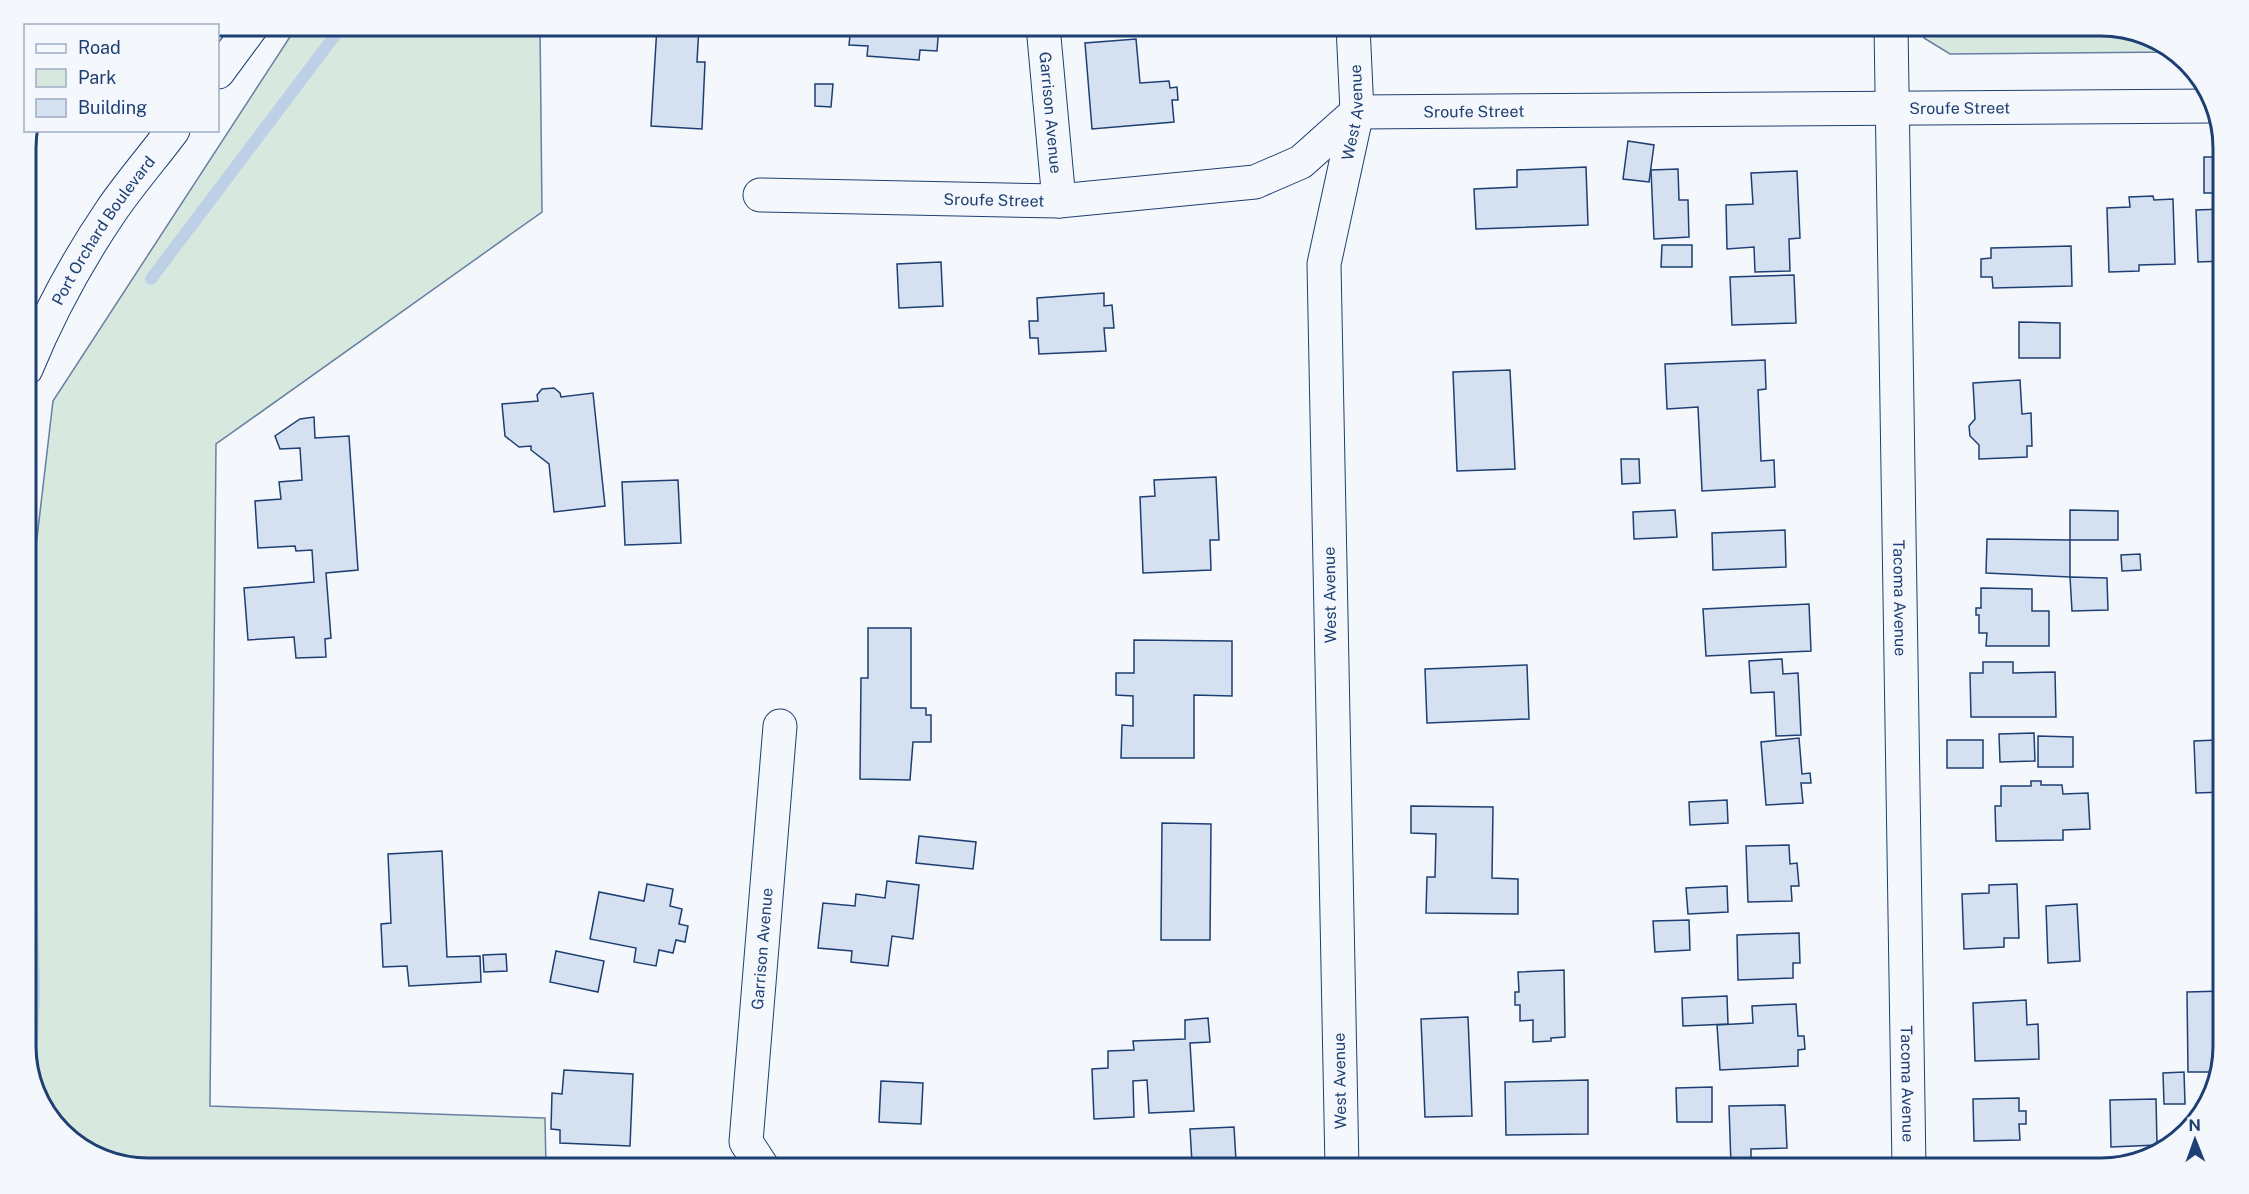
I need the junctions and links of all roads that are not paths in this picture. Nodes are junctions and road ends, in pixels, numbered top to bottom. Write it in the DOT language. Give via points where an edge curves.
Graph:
graph roads {
  1 [pos="245,36"];
  2 [pos="1044,36"];
  3 [pos="1353,36"];
  4 [pos="1891,36"];
  5 [pos="219,71"];
  6 [pos="2204,106"];
  7 [pos="1891,109"];
  8 [pos="1357,112"];
  9 [pos="171,132"];
  10 [pos="760,195"];
  11 [pos="1059,201"];
  12 [pos="36,345"];
  13 [pos="780,726"];
  14 [pos="756,1158"];
  15 [pos="1342,1158"];
  16 [pos="1909,1158"];
  1 -- 5 [label="street"];
  2 -- 11 [label="street, Garrison Avenue"];
  3 -- 8 [label="street, West Avenue"];
  4 -- 7 [label="street, Tacoma Avenue"];
  6 -- 7 [label="street, Sroufe Street"];
  7 -- 8 [label="street, Sroufe Street"];
  7 -- 16 [label="street, Tacoma Avenue"];
  8 -- 11 [label="street, Sroufe Street" via="1301,162 1255,182"];
  8 -- 15 [label="street, West Avenue" via="1324,264"];
  9 -- 12 [label="street, Port Orchard Boulevard" via="112,209 78,262"];
  10 -- 11 [label="street, Sroufe Street"];
  13 -- 14 [label="street, Garrison Avenue" via="746,1142"];
}
